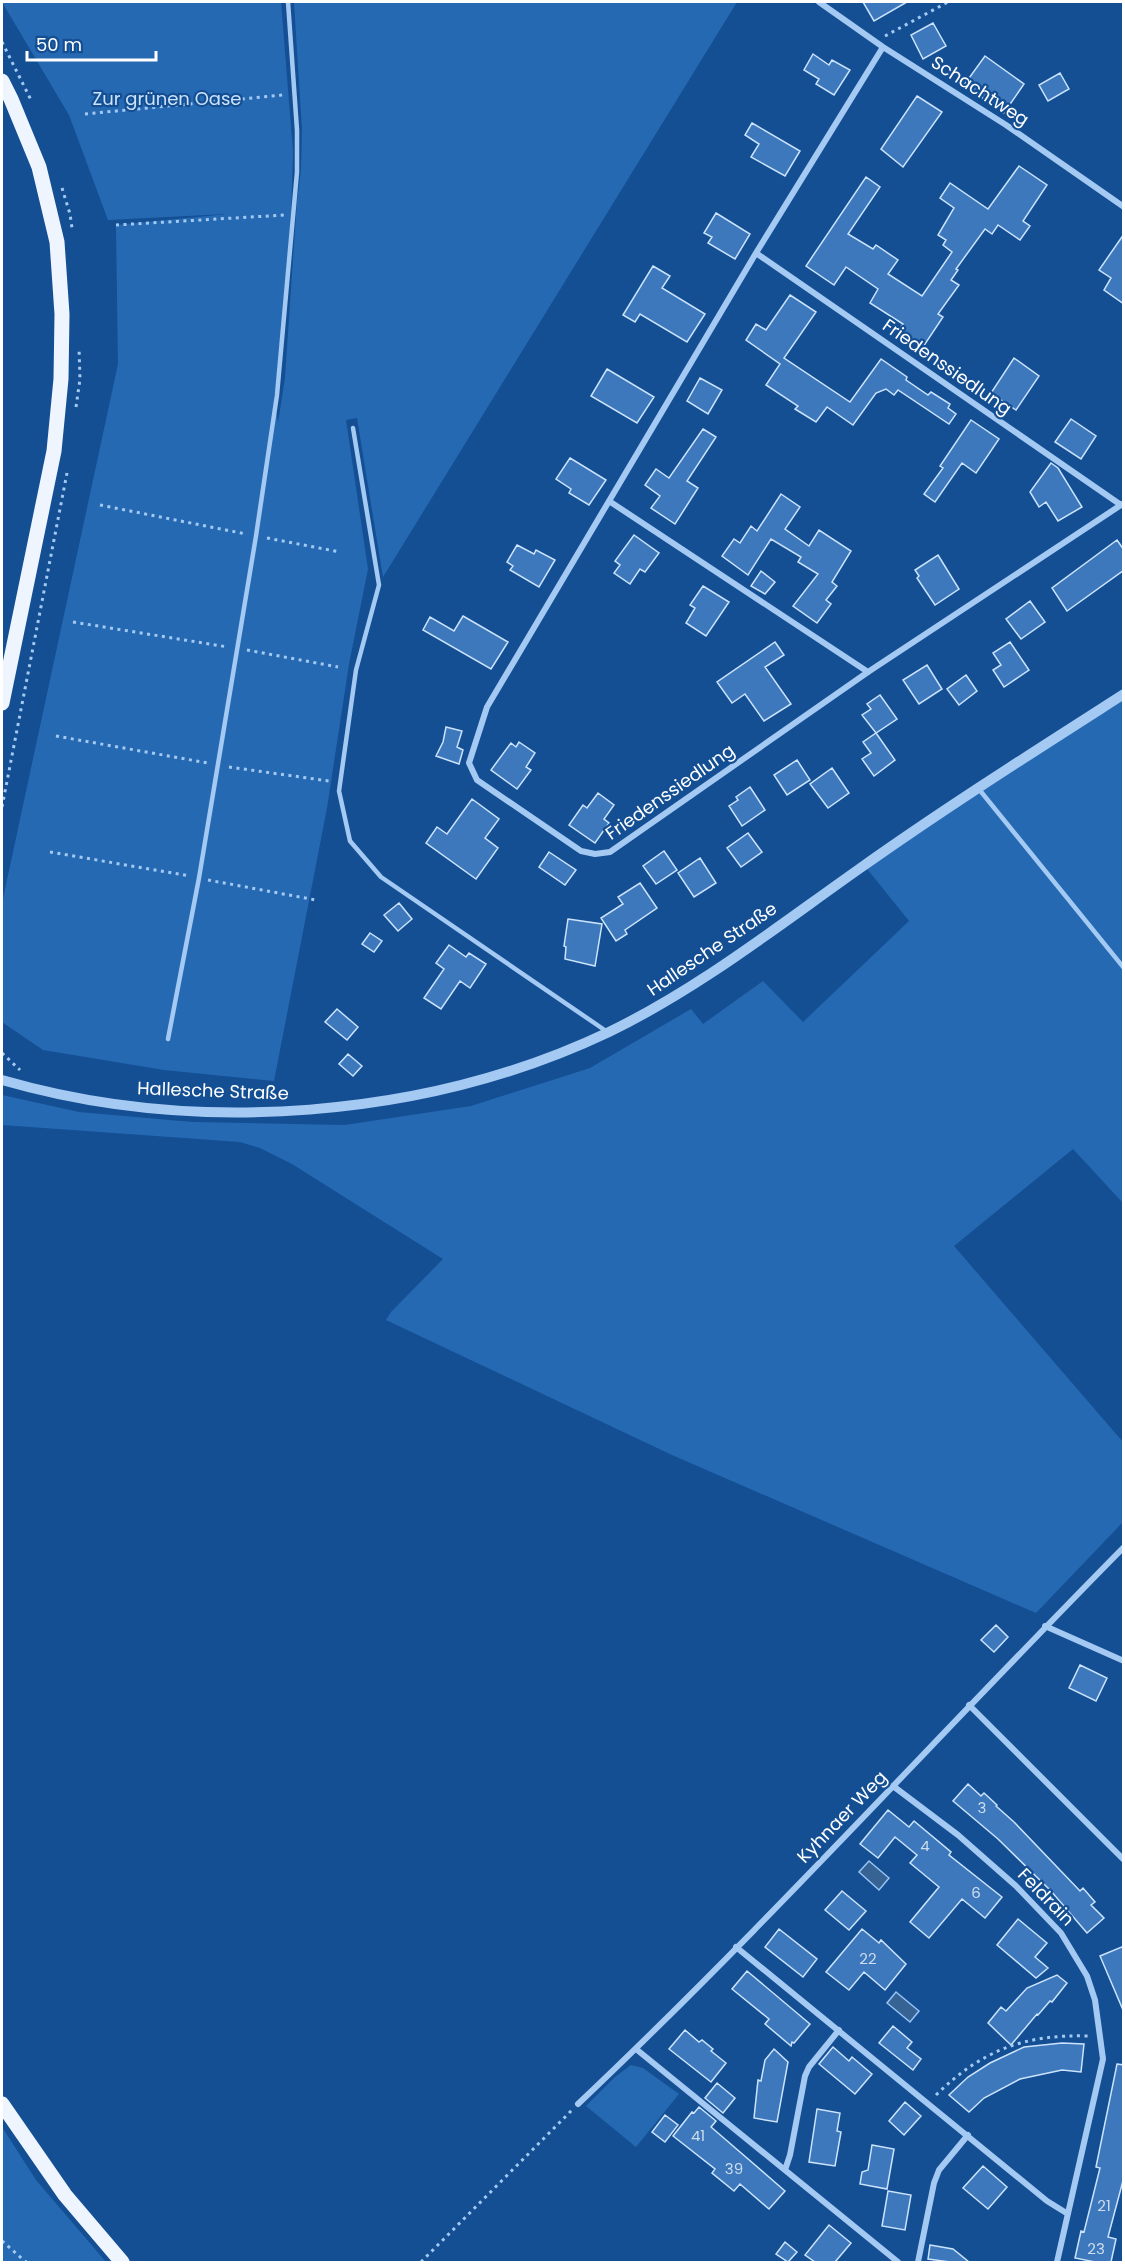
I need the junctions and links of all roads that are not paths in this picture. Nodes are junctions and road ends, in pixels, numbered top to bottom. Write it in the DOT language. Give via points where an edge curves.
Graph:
graph roads {
  1 [pos="288,2"];
  2 [pos="819,2"];
  3 [pos="883,47"];
  4 [pos="2,81"];
  5 [pos="1124,207"];
  6 [pos="756,253"];
  7 [pos="353,428"];
  8 [pos="609,501"];
  9 [pos="1122,504"];
  10 [pos="868,672"];
  11 [pos="1124,694"];
  12 [pos="2,704"];
  13 [pos="978,788"];
  14 [pos="1124,968"];
  15 [pos="609,1032"];
  16 [pos="168,1039"];
  17 [pos="2,1080"];
  18 [pos="1124,1547"];
  19 [pos="1045,1626"];
  20 [pos="1124,1660"];
  21 [pos="969,1705"];
  22 [pos="893,1786"];
  23 [pos="1124,1860"];
  24 [pos="736,1947"];
  25 [pos="839,2030"];
  26 [pos="636,2049"];
  27 [pos="2,2104"];
  28 [pos="578,2104"];
  29 [pos="968,2136"];
  30 [pos="785,2170"];
  31 [pos="1068,2214"];
  32 [pos="122,2262"];
  33 [pos="898,2262"];
  34 [pos="918,2262"];
  35 [pos="1058,2262"];
  1 -- 16 [label="lane" via="297,172 281,364 238,648"];
  2 -- 3 [label="street, Schachtweg"];
  3 -- 5 [label="street, Schachtweg" via="1006,125"];
  3 -- 6 [label="street, Friedenssiedlung"];
  4 -- 12 [label="main road" via="39,168 57,242 62,314 54,451"];
  6 -- 8 [label="street, Friedenssiedlung"];
  6 -- 9 [label="street, Friedenssiedlung"];
  7 -- 15 [label="lane" via="379,585 356,670 339,791 350,841 381,877"];
  8 -- 10 [label="street"];
  8 -- 10 [label="street, Friedenssiedlung" via="487,707 469,763 477,780 581,851 610,852"];
  9 -- 10 [label="street, Friedenssiedlung"];
  11 -- 13 [label="street, Hallesche Straße"];
  13 -- 14 [label="lane"];
  13 -- 15 [label="street, Hallesche Straße" via="679,995"];
  15 -- 17 [label="street, Hallesche Straße" via="484,1079 376,1102 311,1110 259,1113 94,1102"];
  18 -- 19 [label="street, Kyhnaer Weg"];
  19 -- 20 [label="street"];
  19 -- 21 [label="street, Kyhnaer Weg"];
  21 -- 22 [label="street, Kyhnaer Weg"];
  21 -- 23 [label="street"];
  22 -- 24 [label="street, Kyhnaer Weg"];
  22 -- 31 [label="street, Feldrain" via="1016,1886 1061,1933 1087,1976 1095,2000 1103,2059"];
  24 -- 25 [label="street"];
  24 -- 26 [label="street, Kyhnaer Weg"];
  25 -- 29 [label="street"];
  25 -- 30 [label="street" via="805,2076"];
  26 -- 28 [label="street, Kyhnaer Weg"];
  26 -- 30 [label="street"];
  27 -- 32 [label="main road" via="65,2196"];
  29 -- 31 [label="street"];
  29 -- 34 [label="street" via="939,2170"];
  30 -- 33 [label="street"];
  31 -- 35 [label="street, Feldrain"];
}
